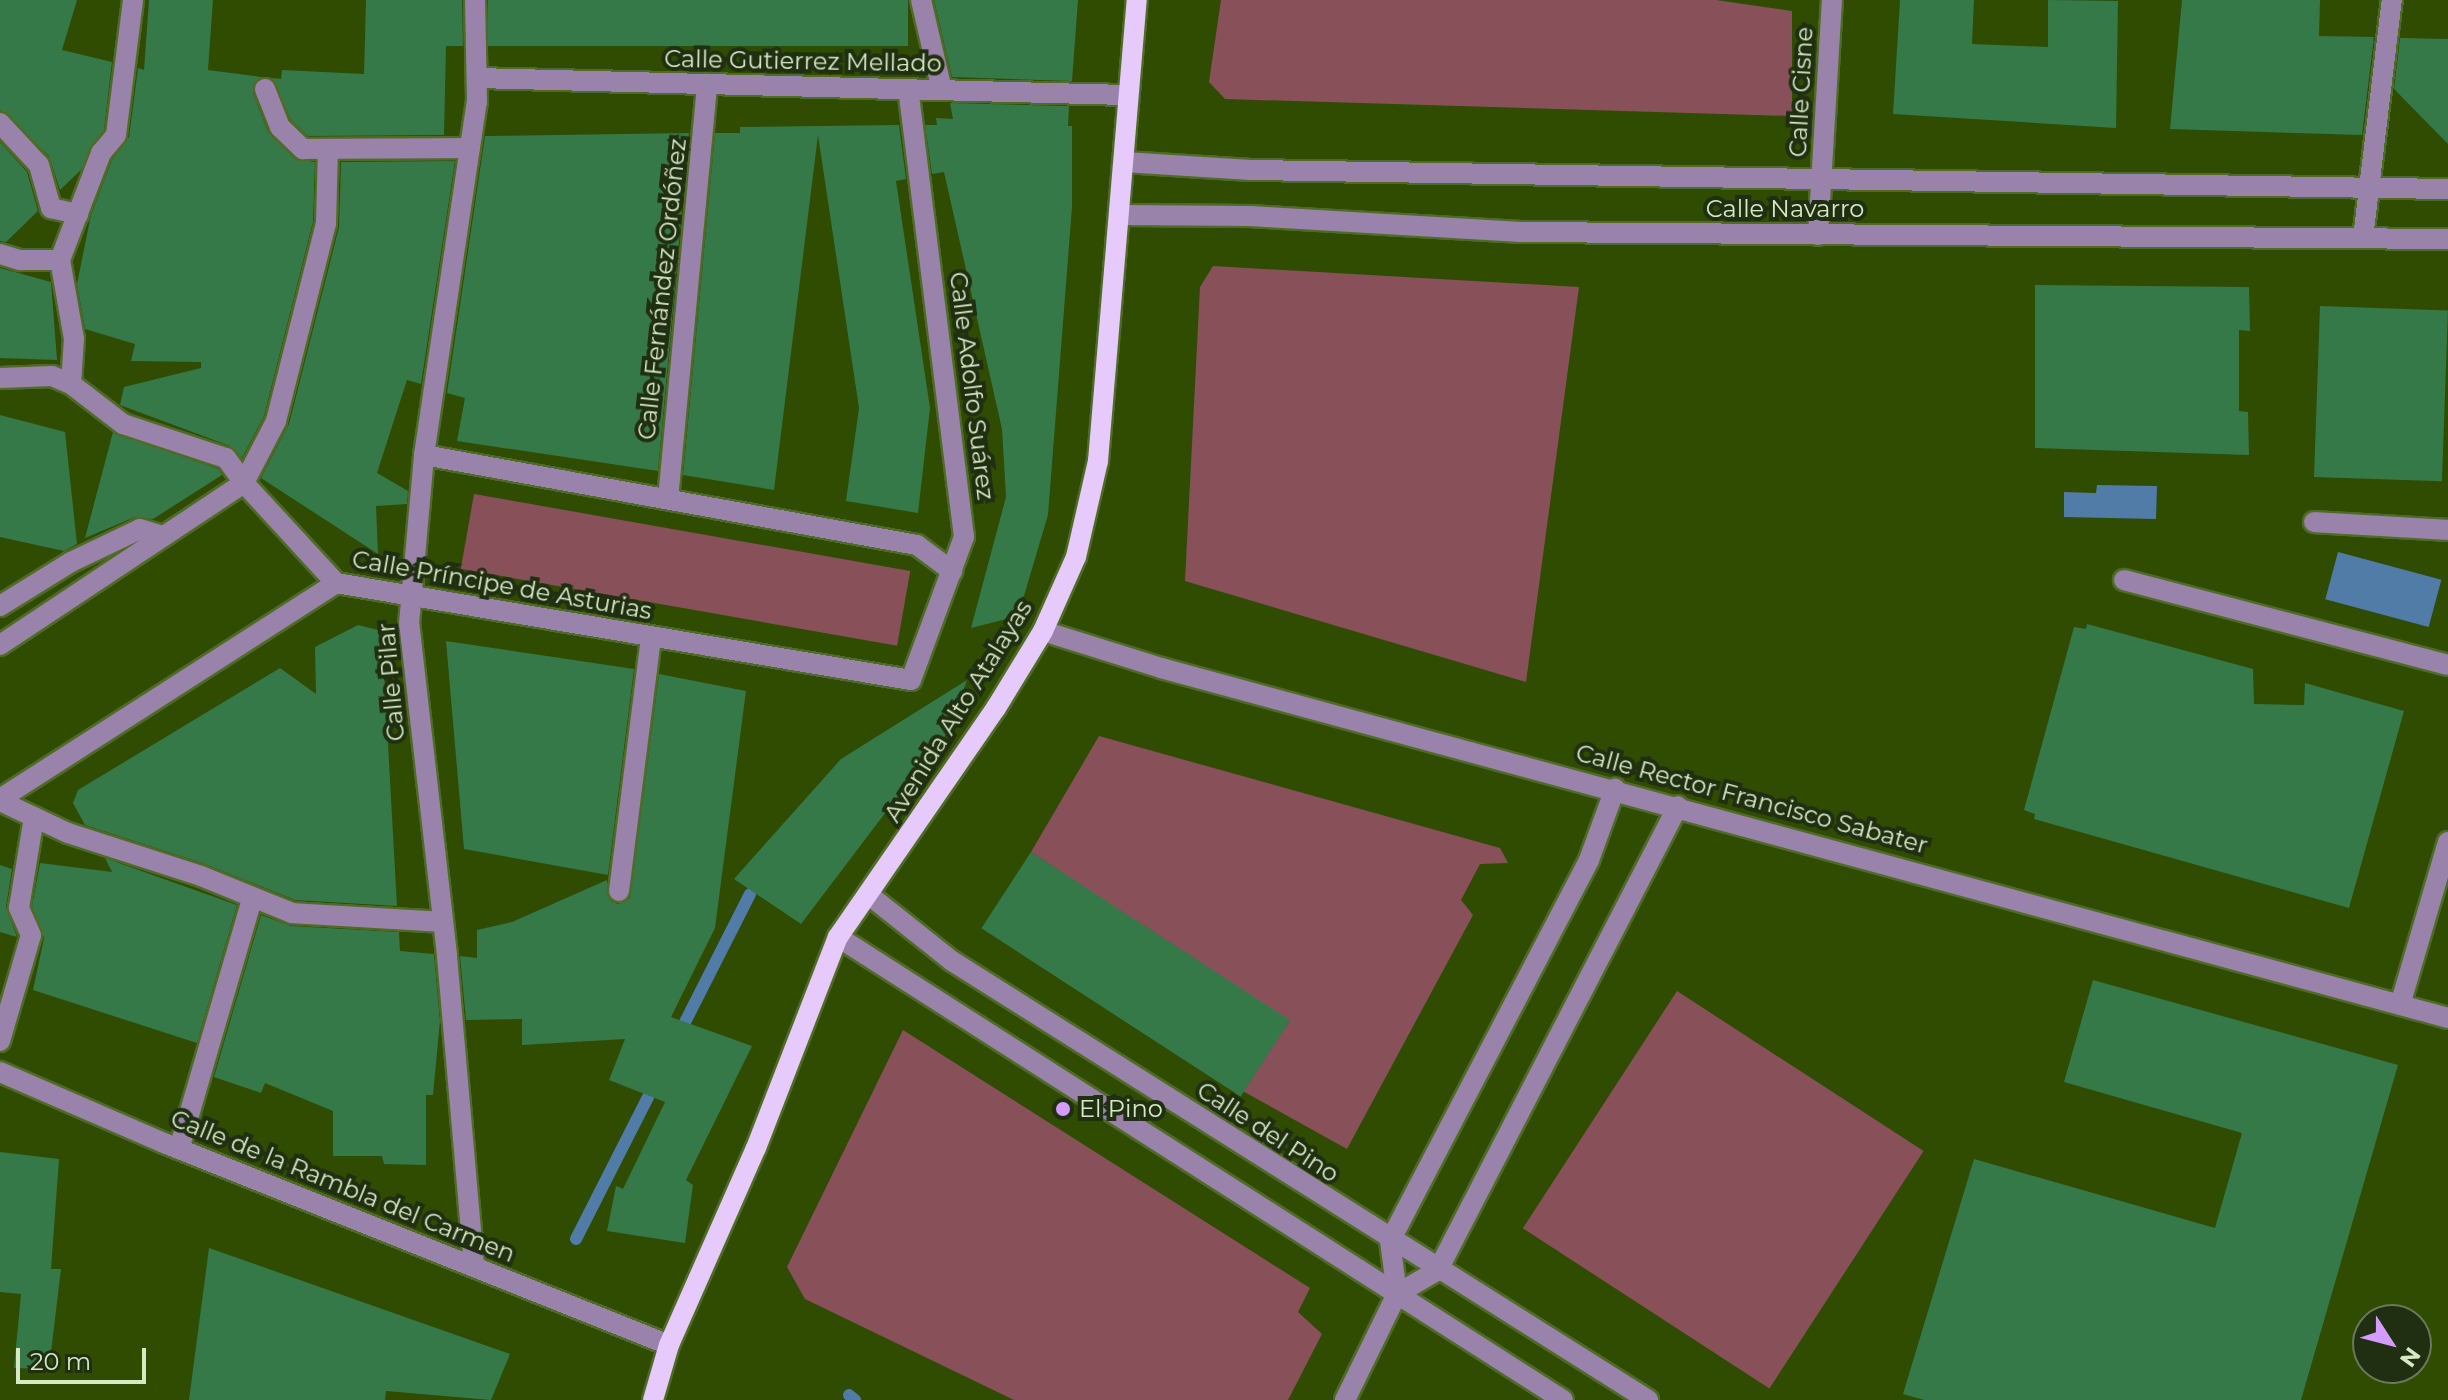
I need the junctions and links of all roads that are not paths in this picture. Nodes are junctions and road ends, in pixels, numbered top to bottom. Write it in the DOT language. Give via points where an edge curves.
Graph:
graph roads {
  1 [pos="133,0"];
  2 [pos="475,0"];
  3 [pos="921,0"];
  4 [pos="1137,0"];
  5 [pos="1832,0"];
  6 [pos="2392,0"];
  7 [pos="477,78"];
  8 [pos="707,84"];
  9 [pos="265,89"];
  10 [pos="908,90"];
  11 [pos="942,90"];
  12 [pos="1128,95"];
  13 [pos="0,123"];
  14 [pos="470,148"];
  15 [pos="328,150"];
  16 [pos="1124,162"];
  17 [pos="1822,179"];
  18 [pos="2368,189"];
  19 [pos="2448,189"];
  20 [pos="78,214"];
  21 [pos="1122,215"];
  22 [pos="1818,235"];
  23 [pos="2363,238"];
  24 [pos="2448,239"];
  25 [pos="0,254"];
  26 [pos="60,260"];
  27 [pos="0,378"];
  28 [pos="71,384"];
  29 [pos="424,455"];
  30 [pos="244,483"];
  31 [pos="668,499"];
  32 [pos="2314,522"];
  33 [pos="2448,530"];
  34 [pos="163,536"];
  35 [pos="952,571"];
  36 [pos="2124,580"];
  37 [pos="336,583"];
  38 [pos="411,598"];
  39 [pos="0,606"];
  40 [pos="1043,631"];
  41 [pos="651,637"];
  42 [pos="0,645"];
  43 [pos="2448,665"];
  44 [pos="911,680"];
  45 [pos="1615,789"];
  46 [pos="0,800"];
  47 [pos="1678,806"];
  48 [pos="34,817"];
  49 [pos="2448,842"];
  50 [pos="619,891"];
  51 [pos="869,895"];
  52 [pos="252,900"];
  53 [pos="443,922"];
  54 [pos="838,937"];
  55 [pos="2400,1005"];
  56 [pos="2448,1018"];
  57 [pos="0,1041"];
  58 [pos="0,1072"];
  59 [pos="179,1149"];
  60 [pos="1390,1241"];
  61 [pos="474,1265"];
  62 [pos="1438,1270"];
  63 [pos="1397,1294"];
  64 [pos="669,1345"];
  65 [pos="653,1400"];
  66 [pos="1345,1400"];
  67 [pos="1563,1400"];
  68 [pos="1648,1400"];
  1 -- 20 [label="street" via="116,135 101,153"];
  2 -- 7 [label="street, Calle Pilar"];
  3 -- 11 [label="street"];
  4 -- 12 [label="main road, Avenida Alto Atalayas"];
  5 -- 17 [label="street, Calle Cisne"];
  6 -- 18 [label="street"];
  7 -- 8 [label="street, Calle Gutierrez Mellado"];
  7 -- 14 [label="street, Calle Pilar"];
  8 -- 10 [label="street, Calle Gutierrez Mellado"];
  8 -- 31 [label="street, Calle Fernández Ordóñez"];
  9 -- 15 [label="street" via="280,127 303,149"];
  10 -- 11 [label="street, Calle Gutierrez Mellado"];
  10 -- 35 [label="street, Calle Adolfo Suárez" via="964,537"];
  11 -- 12 [label="street, Calle Gutierrez Mellado"];
  12 -- 16 [label="main road, Avenida Alto Atalayas"];
  13 -- 20 [label="street" via="39,165 51,208"];
  14 -- 15 [label="street"];
  14 -- 29 [label="street, Calle Pilar"];
  15 -- 30 [label="street" via="326,224 276,421"];
  16 -- 17 [label="street, Calle Navarro" via="1251,170"];
  16 -- 21 [label="main road, Avenida Alto Atalayas"];
  17 -- 18 [label="street, Calle Navarro"];
  17 -- 22 [label="street, Calle Cisne"];
  18 -- 19 [label="street, Calle Navarro"];
  18 -- 23 [label="street"];
  20 -- 26 [label="street"];
  21 -- 22 [label="street, Calle Navarro" via="1251,216 1520,232"];
  21 -- 40 [label="main road, Avenida Alto Atalayas" via="1098,461 1076,557"];
  22 -- 23 [label="street, Calle Navarro"];
  23 -- 24 [label="street, Calle Navarro"];
  25 -- 26 [label="street"];
  26 -- 28 [label="street" via="74,339"];
  27 -- 28 [label="street" via="52,376"];
  28 -- 30 [label="street" via="123,424 226,458"];
  29 -- 31 [label="street"];
  29 -- 38 [label="street, Calle Pilar"];
  30 -- 34 [label="street"];
  30 -- 37 [label="street"];
  31 -- 35 [label="street" via="917,545"];
  32 -- 33 [label="street"];
  34 -- 39 [label="street" via="140,529 71,562"];
  34 -- 42 [label="street"];
  35 -- 44 [label="street, Calle Adolfo Suárez"];
  36 -- 43 [label="street"];
  37 -- 38 [label="street, Calle Príncipe de Asturias"];
  37 -- 46 [label="street, Calle Príncipe de Asturias"];
  38 -- 41 [label="street, Calle Príncipe de Asturias"];
  38 -- 53 [label="street, Calle Pilar" via="409,624"];
  40 -- 45 [label="street, Calle Rector Francisco Sabater"];
  40 -- 51 [label="main road, Avenida Alto Atalayas"];
  41 -- 44 [label="street, Calle Príncipe de Asturias"];
  41 -- 50 [label="street"];
  45 -- 47 [label="street, Calle Rector Francisco Sabater"];
  45 -- 60 [label="street" via="1589,860"];
  46 -- 48 [label="street"];
  47 -- 55 [label="street, Calle Rector Francisco Sabater"];
  47 -- 62 [label="street"];
  48 -- 52 [label="street" via="201,876"];
  48 -- 57 [label="street" via="19,908 31,935"];
  49 -- 55 [label="street"];
  51 -- 54 [label="main road, Avenida Alto Atalayas"];
  51 -- 60 [label="street, Calle del Pino" via="952,961"];
  52 -- 53 [label="street" via="292,913"];
  52 -- 59 [label="street"];
  53 -- 61 [label="street, Calle Pilar"];
  54 -- 63 [label="street"];
  54 -- 64 [label="main road, Avenida Alto Atalayas" via="756,1148"];
  55 -- 56 [label="street, Calle Rector Francisco Sabater"];
  58 -- 59 [label="street, Calle de la Rambla del Carmen"];
  59 -- 61 [label="street, Calle de la Rambla del Carmen"];
  60 -- 62 [label="street, Calle del Pino"];
  60 -- 63 [label="street"];
  61 -- 64 [label="street, Calle de la Rambla del Carmen"];
  62 -- 63 [label="street"];
  62 -- 68 [label="street, Calle del Pino"];
  63 -- 66 [label="street"];
  63 -- 67 [label="street"];
  64 -- 65 [label="main road, Avenida Alto Atalayas"];
}
